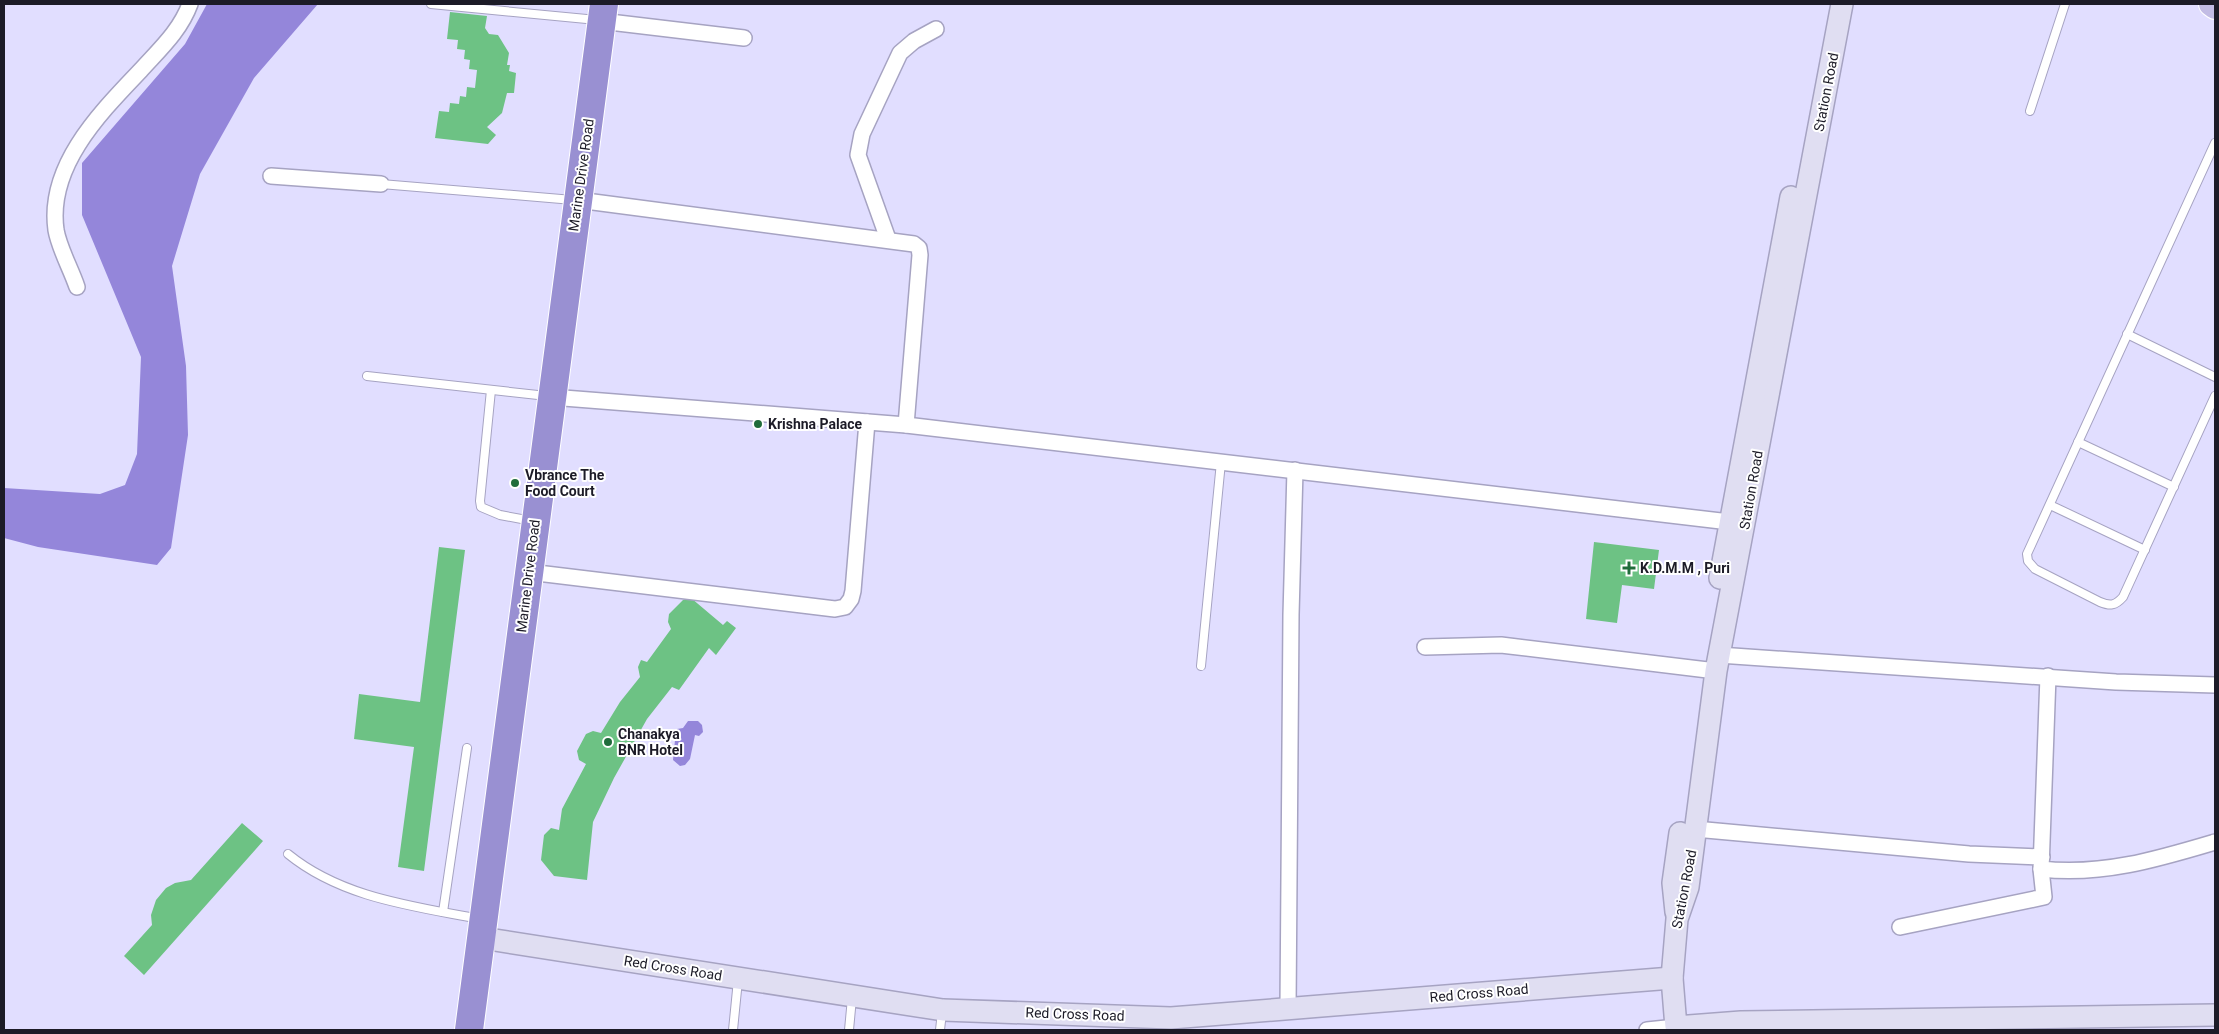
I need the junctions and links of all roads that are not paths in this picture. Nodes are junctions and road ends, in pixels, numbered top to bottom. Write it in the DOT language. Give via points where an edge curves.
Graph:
graph roads {
  1 [pos="190,4"];
  2 [pos="431,4"];
  3 [pos="1828,4"];
  4 [pos="1842,4"];
  5 [pos="2065,4"];
  6 [pos="2211,4"];
  7 [pos="2215,7"];
  8 [pos="603,12"];
  9 [pos="936,29"];
  10 [pos="744,38"];
  11 [pos="2030,111"];
  12 [pos="2215,143"];
  13 [pos="270,176"];
  14 [pos="381,184"];
  15 [pos="578,200"];
  16 [pos="888,240"];
  17 [pos="77,287"];
  18 [pos="2127,334"];
  19 [pos="367,376"];
  20 [pos="2215,377"];
  21 [pos="491,390"];
  22 [pos="2215,396"];
  23 [pos="551,397"];
  24 [pos="867,422"];
  25 [pos="906,425"];
  26 [pos="2078,442"];
  27 [pos="1221,462"];
  28 [pos="1295,470"];
  29 [pos="2174,487"];
  30 [pos="2050,505"];
  31 [pos="535,521"];
  32 [pos="1737,523"];
  33 [pos="2145,550"];
  34 [pos="529,572"];
  35 [pos="1425,647"];
  36 [pos="1713,665"];
  37 [pos="1201,666"];
  38 [pos="2048,676"];
  39 [pos="2215,685"];
  40 [pos="467,748"];
  41 [pos="1695,829"];
  42 [pos="2215,842"];
  43 [pos="288,854"];
  44 [pos="2042,863"];
  45 [pos="443,912"];
  46 [pos="1677,919"];
  47 [pos="1900,927"];
  48 [pos="483,929"];
  49 [pos="739,978"];
  50 [pos="1672,978"];
  51 [pos="852,996"];
  52 [pos="1288,1008"];
  53 [pos="2215,1015"];
  54 [pos="941,1020"];
  55 [pos="1849,1025"];
  56 [pos="1686,1028"];
  57 [pos="469,1030"];
  58 [pos="733,1030"];
  59 [pos="849,1030"];
  60 [pos="1647,1030"];
  1 -- 17 [label="street" via="180,27 128,83 74,151 62,176 56,205 56,231"];
  2 -- 8 [label="lane"];
  3 -- 32 [label="main road"];
  4 -- 32 [label="main road, Station Road"];
  5 -- 11 [label="lane"];
  6 -- 7 [label="main road"];
  8 -- 10 [label="street"];
  8 -- 15 [label="highway, Marine Drive Road"];
  9 -- 16 [label="street" via="900,53 862,134 858,155"];
  12 -- 18 [label="lane"];
  13 -- 14 [label="street"];
  14 -- 15 [label="lane"];
  15 -- 16 [label="street"];
  15 -- 23 [label="highway, Marine Drive Road"];
  16 -- 25 [label="street" via="914,244 920,255"];
  18 -- 20 [label="lane"];
  18 -- 26 [label="lane"];
  19 -- 21 [label="lane"];
  21 -- 23 [label="lane"];
  21 -- 31 [label="lane" via="481,507 500,515"];
  22 -- 29 [label="lane"];
  23 -- 24 [label="street"];
  23 -- 31 [label="highway, Marine Drive Road"];
  24 -- 25 [label="street"];
  24 -- 34 [label="street" via="853,591 845,607 835,610"];
  25 -- 27 [label="street"];
  26 -- 29 [label="lane"];
  26 -- 30 [label="lane"];
  27 -- 28 [label="street"];
  27 -- 37 [label="lane"];
  28 -- 32 [label="street"];
  28 -- 52 [label="street"];
  29 -- 33 [label="lane"];
  30 -- 33 [label="lane"];
  30 -- 33 [label="lane" via="2028,554 2028,561 2045,575 2100,602 2117,604"];
  31 -- 34 [label="highway, Marine Drive Road"];
  32 -- 36 [label="main road, Station Road"];
  34 -- 48 [label="highway, Marine Drive Road"];
  35 -- 36 [label="street" via="1501,645"];
  36 -- 38 [label="street"];
  36 -- 41 [label="main road, Station Road"];
  36 -- 46 [label="main road" via="1673,883"];
  38 -- 39 [label="street"];
  38 -- 44 [label="street"];
  40 -- 45 [label="lane"];
  41 -- 44 [label="street"];
  41 -- 46 [label="main road, Station Road" via="1688,887"];
  42 -- 44 [label="street" via="2140,864 2108,869 2060,872"];
  43 -- 45 [label="lane" via="324,879 354,891"];
  44 -- 47 [label="street" via="2044,897"];
  45 -- 48 [label="lane"];
  46 -- 50 [label="main road, Station Road"];
  48 -- 49 [label="main road, Red Cross Road"];
  48 -- 57 [label="highway, Marine Drive Road"];
  49 -- 51 [label="main road, Red Cross Road"];
  49 -- 58 [label="lane"];
  50 -- 52 [label="main road, Red Cross Road"];
  50 -- 56 [label="main road, Station Road"];
  51 -- 54 [label="main road, Red Cross Road"];
  51 -- 59 [label="lane"];
  52 -- 54 [label="main road, Red Cross Road" via="1197,1019"];
  53 -- 55 [label="main road"];
  55 -- 56 [label="main road"];
  56 -- 60 [label="street"];
}
